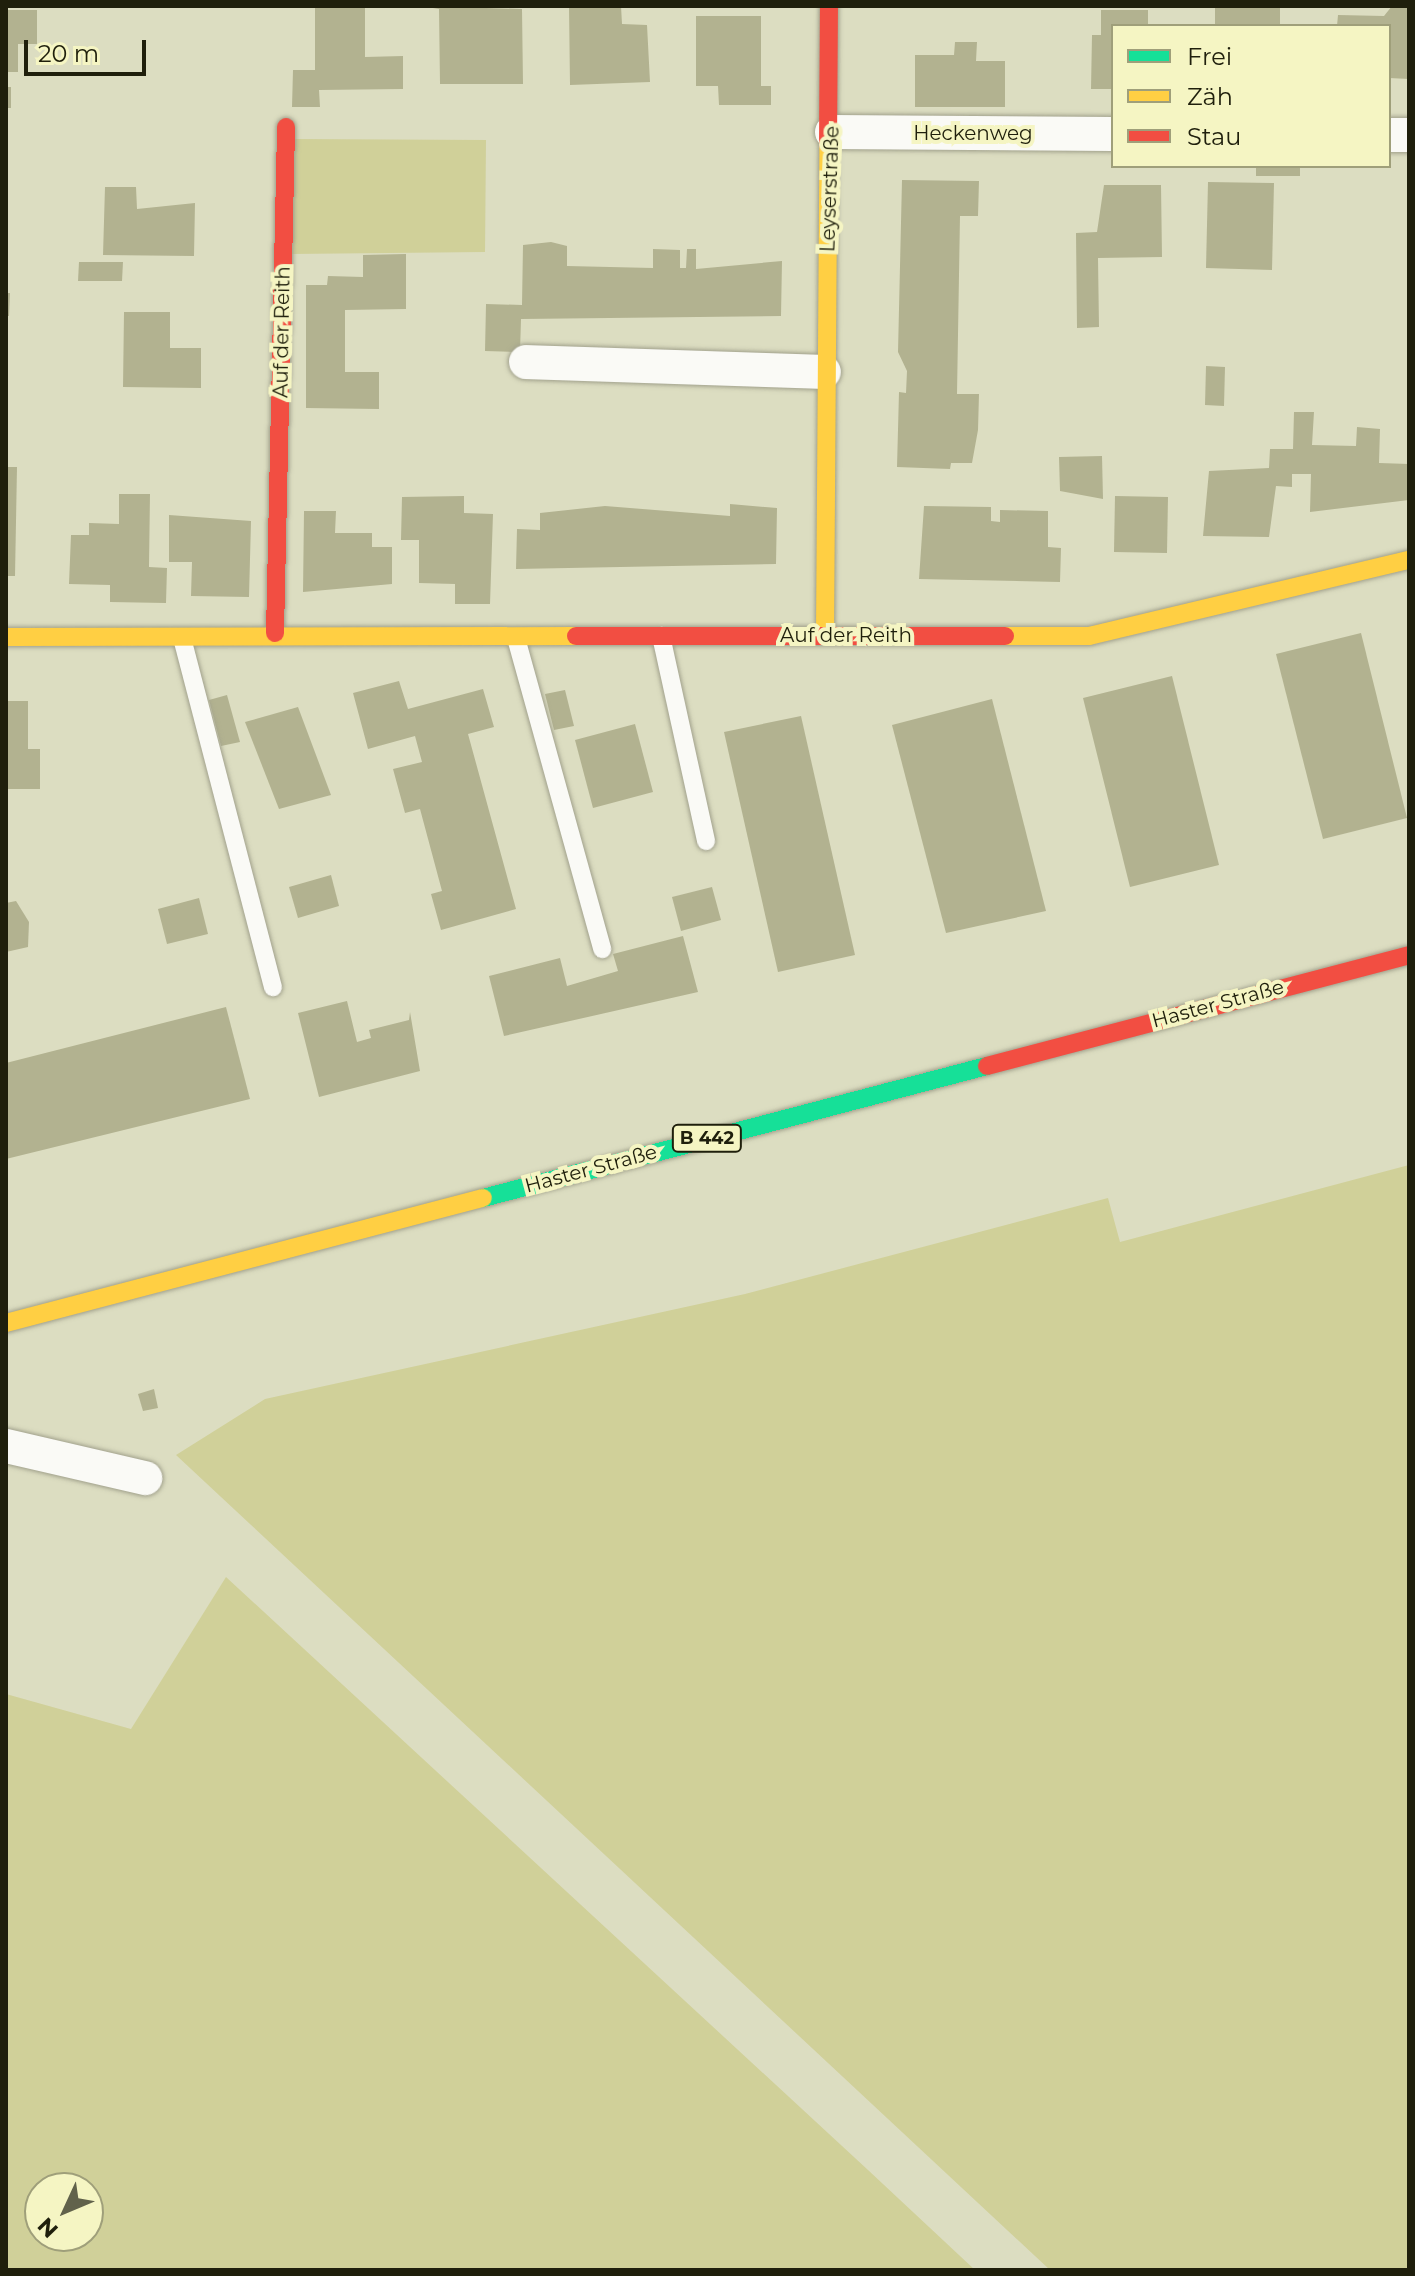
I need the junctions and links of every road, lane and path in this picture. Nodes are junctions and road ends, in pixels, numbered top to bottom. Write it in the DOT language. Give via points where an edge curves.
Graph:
graph roads {
  1 [pos="829,6"];
  2 [pos="286,127"];
  3 [pos="832,132"];
  4 [pos="1111,134"];
  5 [pos="526,362"];
  6 [pos="824,372"];
  7 [pos="1409,560"];
  8 [pos="514,631"];
  9 [pos="275,633"];
  10 [pos="182,634"];
  11 [pos="660,634"];
  12 [pos="825,635"];
  13 [pos="6,637"];
  14 [pos="706,841"];
  15 [pos="602,949"];
  16 [pos="1409,955"];
  17 [pos="273,987"];
  18 [pos="6,1323"];
  19 [pos="6,1446"];
  20 [pos="145,1478"];
  1 -- 3 [label="street, Leyserstraße"];
  2 -- 9 [label="street, Auf der Reith"];
  3 -- 4 [label="street, Heckenweg"];
  3 -- 6 [label="street, Leyserstraße"];
  5 -- 6 [label="street"];
  6 -- 12 [label="street, Leyserstraße"];
  7 -- 12 [label="street, Auf der Reith" via="1089,636"];
  8 -- 9 [label="street, Auf der Reith"];
  8 -- 11 [label="street, Auf der Reith"];
  8 -- 15 [label="lane"];
  9 -- 10 [label="street, Auf der Reith"];
  10 -- 13 [label="street, Auf der Reith"];
  10 -- 17 [label="lane"];
  11 -- 12 [label="street, Auf der Reith"];
  11 -- 14 [label="lane"];
  16 -- 18 [label="street, Haster Straße / B 442"];
  19 -- 20 [label="street"];
}
